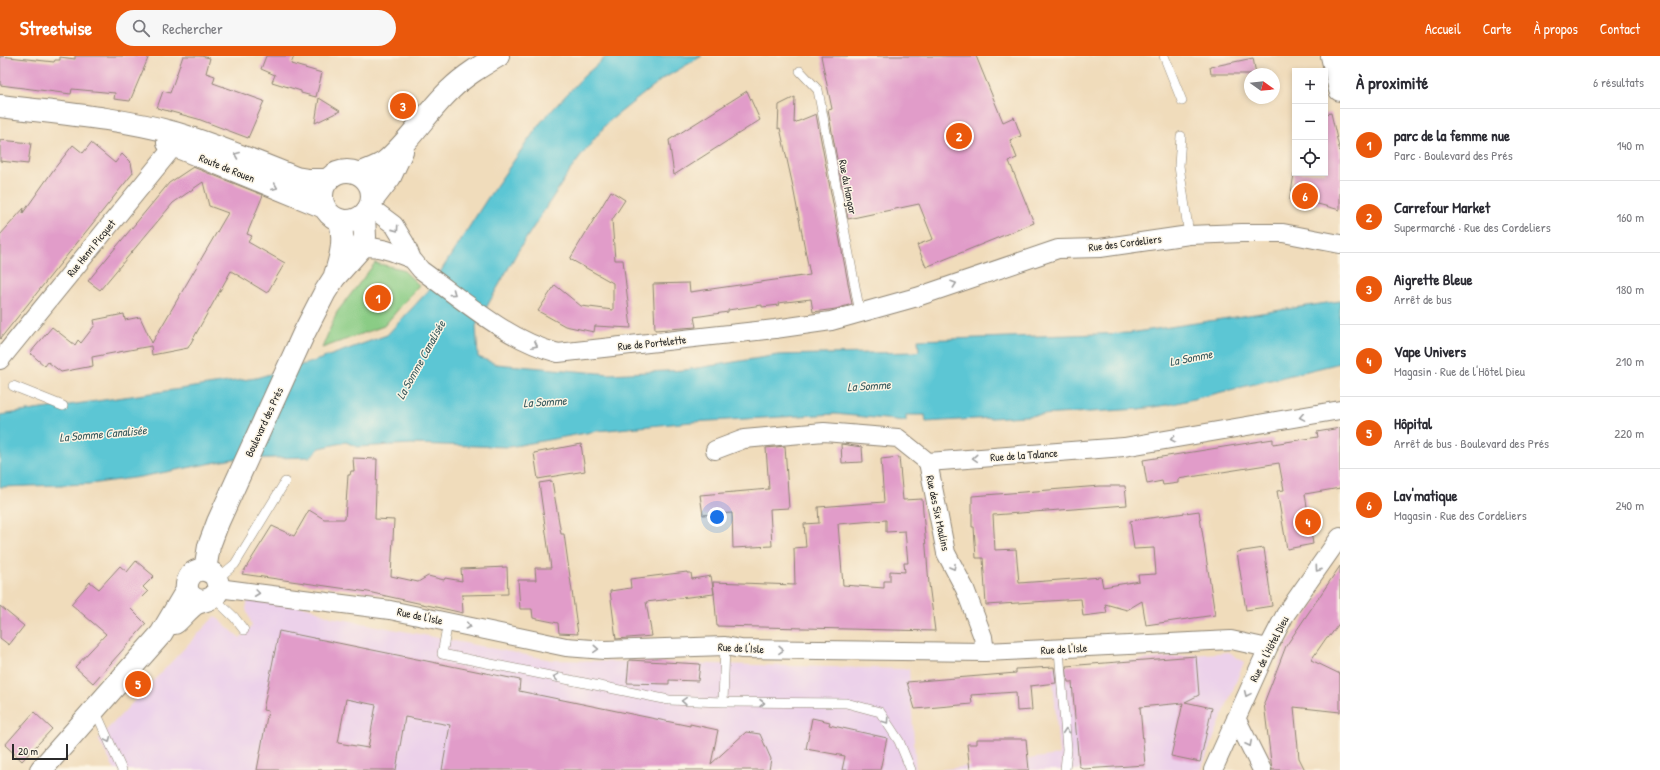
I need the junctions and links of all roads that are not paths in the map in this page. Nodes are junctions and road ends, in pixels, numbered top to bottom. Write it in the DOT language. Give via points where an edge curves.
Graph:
graph roads {
  1 [pos="498,56"];
  2 [pos="1164,56"];
  3 [pos="1332,56"];
  4 [pos="800,71"];
  5 [pos="1340,90"];
  6 [pos="1182,101"];
  7 [pos="0,106"];
  8 [pos="1181,136"];
  9 [pos="176,140"];
  10 [pos="407,141"];
  11 [pos="360,174"];
  12 [pos="328,180"];
  13 [pos="369,207"];
  14 [pos="332,214"];
  15 [pos="1189,234"];
  16 [pos="1340,244"];
  17 [pos="361,248"];
  18 [pos="416,265"];
  19 [pos="334,278"];
  20 [pos="917,297"];
  21 [pos="860,313"];
  22 [pos="0,360"];
  23 [pos="13,386"];
  24 [pos="62,406"];
  25 [pos="1340,410"];
  26 [pos="715,450"];
  27 [pos="928,462"];
  28 [pos="285,482"];
  29 [pos="1340,537"];
  30 [pos="207,588"];
  31 [pos="448,622"];
  32 [pos="244,630"];
  33 [pos="725,646"];
  34 [pos="1268,648"];
  35 [pos="1059,650"];
  36 [pos="985,652"];
  37 [pos="723,702"];
  38 [pos="94,710"];
  39 [pos="1236,718"];
  40 [pos="41,770"];
  41 [pos="122,770"];
  42 [pos="911,770"];
  43 [pos="1065,770"];
  44 [pos="1214,770"];
  45 [pos="1262,770"];
  1 -- 10 [label="main road" via="450,90"];
  2 -- 6 [label="lane"];
  3 -- 5 [label="main road"];
  4 -- 21 [label="lane, Rue du Hangar" via="818,90"];
  7 -- 9 [label="main road, Route de Rouen" via="131,124"];
  8 -- 15 [label="lane" via="1179,166"];
  12 -- 9 [label="main road, Route de Rouen, one-way" via="296,178 204,142"];
  9 -- 14 [label="main road, Route de Rouen, one-way"];
  9 -- 22 [label="street, Rue Henri Picquet"];
  10 -- 11 [label="main road" via="383,163"];
  10 -- 13 [label="main road" via="390,177"];
  11 -- 12 [label="main road" via="342,171"];
  11 -- 13 [label="main road" via="371,187"];
  12 -- 14 [label="main road" via="322,200"];
  13 -- 14 [label="main road" via="354,221"];
  13 -- 17 [label="main road"];
  13 -- 18 [label="street, Rue de Portelette, one-way" via="394,225"];
  14 -- 19 [label="main road, Boulevard des Prés" via="343,242"];
  15 -- 16 [label="street, Rue des Cordeliers" via="1283,233"];
  20 -- 15 [label="street, Rue des Cordeliers, one-way" via="1058,249 1100,248"];
  17 -- 18 [label="street, Rue de Portelette" via="370,246 385,249"];
  17 -- 19 [label="main road, Boulevard des Prés"];
  18 -- 21 [label="street, Rue de Portelette, one-way" via="501,327 539,348 558,353 775,329 831,321"];
  19 -- 30 [label="main road, Boulevard des Prés" via="304,333 209,546"];
  20 -- 21 [label="street, Rue de Portelette"];
  23 -- 24 [label="lane"];
  25 -- 27 [label="street, Rue de la Talance, one-way" via="1124,447"];
  26 -- 27 [label="street" via="744,439 824,432 898,438"];
  27 -- 36 [label="street, Rue des Six Moulins, one-way" via="946,553 965,589 983,637"];
  28 -- 30 [label="lane" via="235,564"];
  29 -- 34 [label="street, Rue de l'Hôtel Dieu, one-way" via="1285,615"];
  30 -- 31 [label="street, Rue de l'Isle, one-way" via="349,604"];
  30 -- 32 [label="lane"];
  30 -- 38 [label="main road, Boulevard des Prés" via="161,634"];
  31 -- 33 [label="street, Rue de l'Isle, one-way" via="566,647 605,650"];
  37 -- 31 [label="lane, one-way" via="669,700 442,654"];
  33 -- 36 [label="street, Rue de l'Isle, one-way" via="741,649"];
  33 -- 37 [label="lane"];
  34 -- 35 [label="street, Rue de l'Isle" via="1231,640"];
  34 -- 39 [label="street, Rue de l'Hôtel Dieu, one-way"];
  35 -- 36 [label="street, Rue de l'Isle"];
  43 -- 35 [label="lane, one-way" via="1067,749"];
  37 -- 42 [label="lane, one-way" via="846,703 880,712 898,740"];
  38 -- 40 [label="main road, Boulevard des Prés"];
  38 -- 41 [label="lane, one-way"];
  39 -- 44 [label="street, Rue de l'Hôtel Dieu"];
  39 -- 45 [label="street, one-way"];
}
